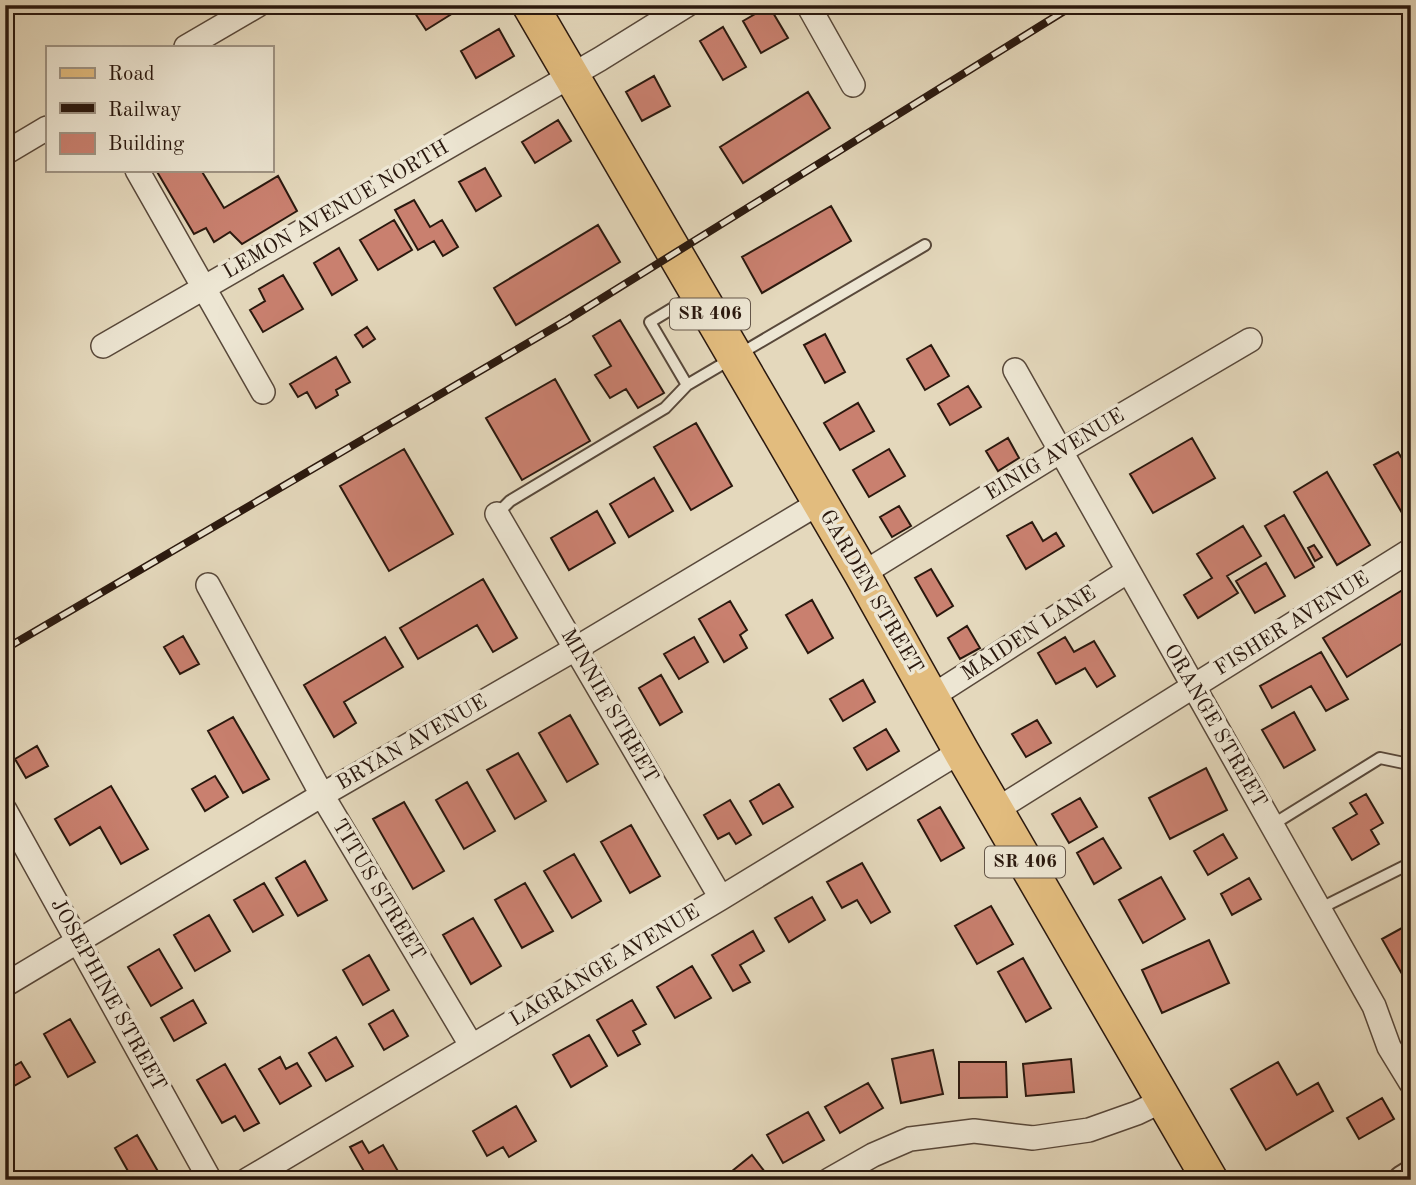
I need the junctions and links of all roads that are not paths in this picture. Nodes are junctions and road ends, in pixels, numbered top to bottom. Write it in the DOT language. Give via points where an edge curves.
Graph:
graph roads {
  1 [pos="258,5"];
  2 [pos="530,5"];
  3 [pos="687,5"];
  4 [pos="808,5"];
  5 [pos="188,46"];
  6 [pos="571,75"];
  7 [pos="853,85"];
  8 [pos="46,129"];
  9 [pos="5,153"];
  10 [pos="138,172"];
  11 [pos="925,244"];
  12 [pos="204,286"];
  13 [pos="698,293"];
  14 [pos="1250,340"];
  15 [pos="103,346"];
  16 [pos="735,357"];
  17 [pos="1015,370"];
  18 [pos="687,385"];
  19 [pos="263,392"];
  20 [pos="1061,451"];
  21 [pos="819,503"];
  22 [pos="497,514"];
  23 [pos="1411,550"];
  24 [pos="1128,571"];
  25 [pos="862,574"];
  26 [pos="208,586"];
  27 [pos="575,649"];
  28 [pos="1192,685"];
  29 [pos="931,697"];
  30 [pos="961,751"];
  31 [pos="1411,770"];
  32 [pos="322,795"];
  33 [pos="5,810"];
  34 [pos="996,810"];
  35 [pos="1271,825"];
  36 [pos="1411,863"];
  37 [pos="721,898"];
  38 [pos="1319,909"];
  39 [pos="79,942"];
  40 [pos="5,985"];
  41 [pos="471,1045"];
  42 [pos="1411,1083"];
  43 [pos="1163,1101"];
  44 [pos="1411,1175"];
  45 [pos="211,1180"];
  46 [pos="247,1180"];
  47 [pos="829,1180"];
  48 [pos="1182,1180"];
  49 [pos="1210,1180"];
  50 [pos="1403,1180"];
  1 -- 5 [label="street"];
  2 -- 6 [label="main road, GARDEN STREET / SR 406"];
  3 -- 6 [label="street, LEMON AVENUE NORTH"];
  4 -- 7 [label="street"];
  6 -- 12 [label="street, LEMON AVENUE NORTH"];
  6 -- 13 [label="main road, GARDEN STREET / SR 406"];
  8 -- 9 [label="street"];
  10 -- 12 [label="street"];
  11 -- 16 [label="lane"];
  12 -- 15 [label="street, LEMON AVENUE NORTH"];
  12 -- 19 [label="street"];
  13 -- 16 [label="main road, GARDEN STREET / SR 406"];
  13 -- 18 [label="lane" via="650,322"];
  14 -- 20 [label="street, EINIG AVENUE"];
  16 -- 18 [label="lane"];
  16 -- 21 [label="main road, GARDEN STREET / SR 406"];
  17 -- 20 [label="street, ORANGE STREET"];
  18 -- 22 [label="lane" via="665,408 510,501"];
  20 -- 24 [label="street, ORANGE STREET"];
  20 -- 25 [label="street, EINIG AVENUE"];
  21 -- 25 [label="main road, GARDEN STREET / SR 406"];
  21 -- 27 [label="street, BRYAN AVENUE"];
  22 -- 27 [label="street, MINNIE STREET"];
  23 -- 28 [label="street, FISHER AVENUE"];
  24 -- 28 [label="street, ORANGE STREET"];
  24 -- 29 [label="street, MAIDEN LANE"];
  25 -- 29 [label="main road, GARDEN STREET / SR 406"];
  26 -- 32 [label="street, TITUS STREET"];
  27 -- 32 [label="street, BRYAN AVENUE"];
  27 -- 37 [label="street, MINNIE STREET"];
  28 -- 34 [label="street, FISHER AVENUE"];
  28 -- 35 [label="street, ORANGE STREET"];
  29 -- 30 [label="main road, GARDEN STREET / SR 406"];
  30 -- 34 [label="main road, GARDEN STREET / SR 406"];
  30 -- 37 [label="street, LAGRANGE AVENUE"];
  31 -- 35 [label="lane" via="1380,758"];
  32 -- 39 [label="street, BRYAN AVENUE"];
  32 -- 41 [label="street, TITUS STREET"];
  33 -- 39 [label="street, JOSEPHINE STREET"];
  34 -- 43 [label="main road, GARDEN STREET / SR 406"];
  35 -- 38 [label="street, ORANGE STREET"];
  36 -- 38 [label="lane"];
  37 -- 41 [label="street, LAGRANGE AVENUE"];
  38 -- 42 [label="street, ORANGE STREET"];
  39 -- 40 [label="street, BRYAN AVENUE"];
  39 -- 45 [label="street, JOSEPHINE STREET"];
  41 -- 46 [label="street, LAGRANGE AVENUE"];
  43 -- 47 [label="street" via="1089,1130 1032,1138 974,1131 909,1139"];
  43 -- 48 [label="main road"];
  43 -- 49 [label="main road, GARDEN STREET / SR 406"];
  44 -- 50 [label="street"];
}
